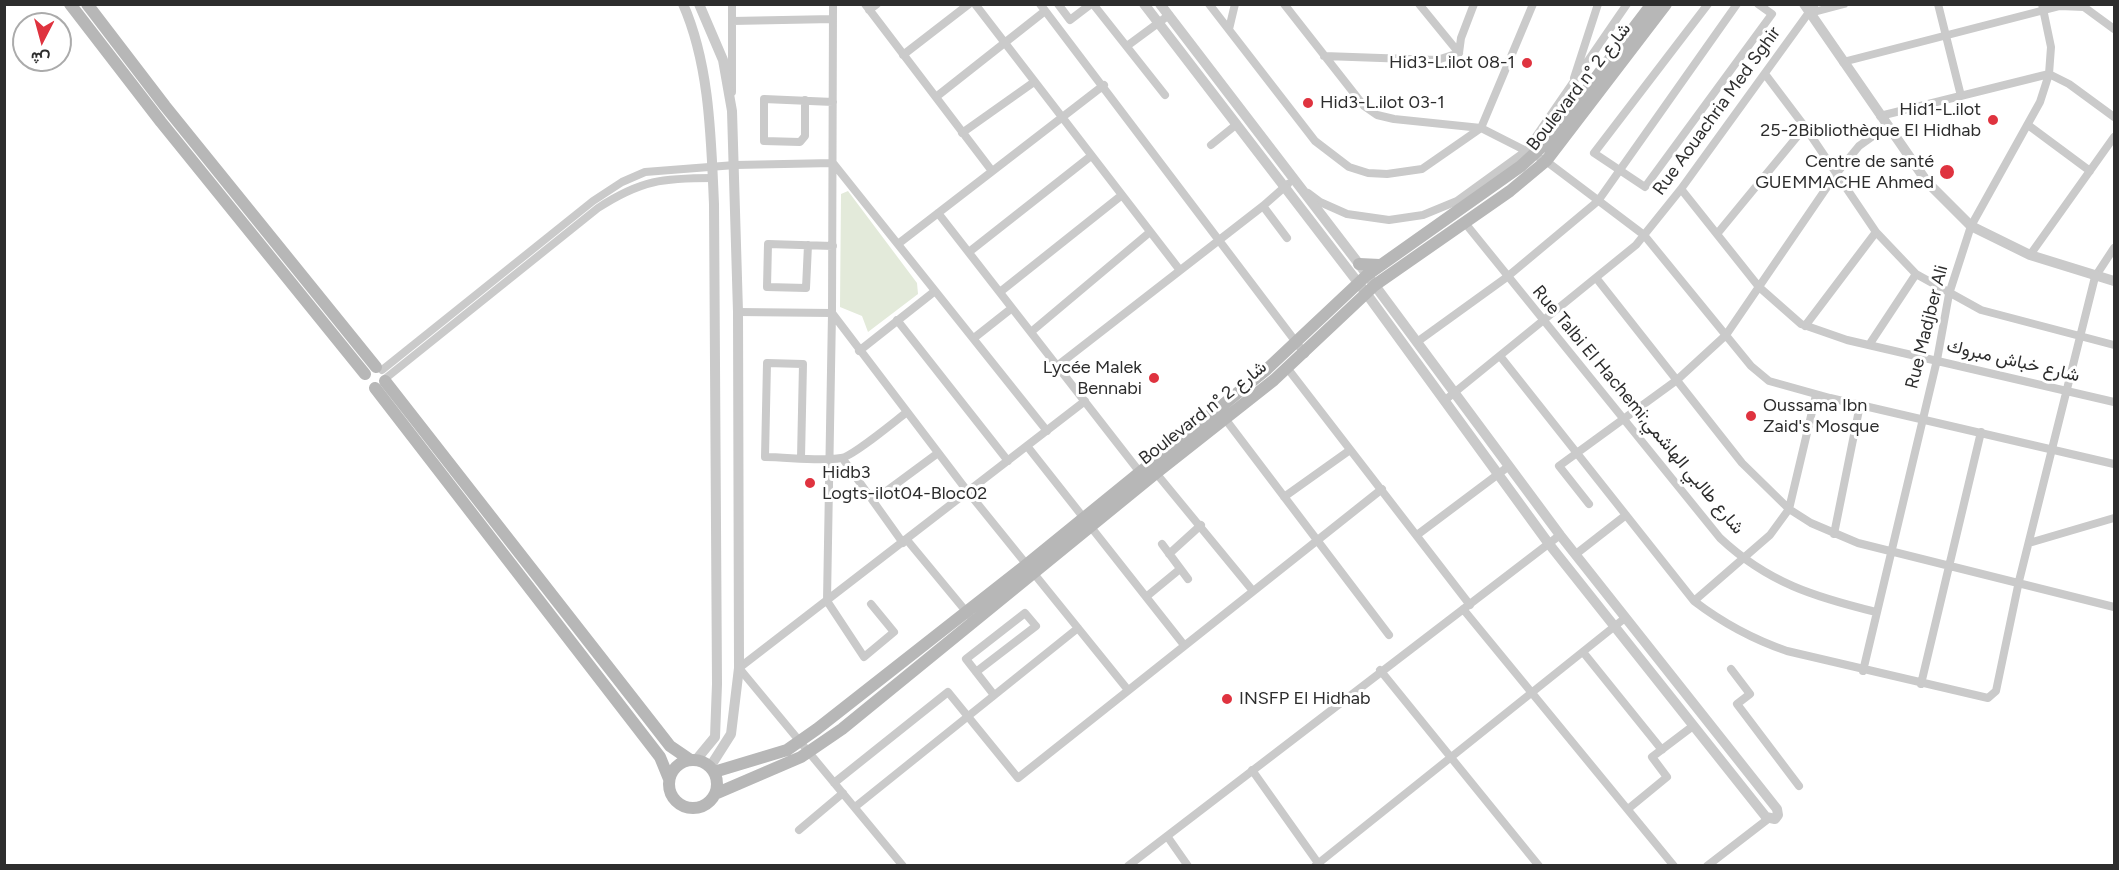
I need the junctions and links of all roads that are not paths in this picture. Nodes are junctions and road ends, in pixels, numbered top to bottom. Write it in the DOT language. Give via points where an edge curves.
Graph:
graph roads {
  1 [pos="70,4"];
  2 [pos="87,4"];
  3 [pos="683,4"];
  4 [pos="699,4"];
  5 [pos="732,4"];
  6 [pos="833,4"];
  7 [pos="969,4"];
  8 [pos="975,4"];
  9 [pos="1058,4"];
  10 [pos="1092,4"];
  11 [pos="1144,4"];
  12 [pos="1160,4"];
  13 [pos="1209,4"];
  14 [pos="1235,4"];
  15 [pos="1284,4"];
  16 [pos="1419,4"];
  17 [pos="1474,4"];
  18 [pos="1533,4"];
  19 [pos="1598,4"];
  20 [pos="1627,4"];
  21 [pos="1652,4"];
  22 [pos="1666,4"];
  23 [pos="1708,4"];
  24 [pos="1737,4"];
  25 [pos="1758,4"];
  26 [pos="1844,4"];
  27 [pos="1938,4"];
  28 [pos="870,6"];
  29 [pos="1810,7"];
  30 [pos="2045,7"];
  31 [pos="1043,8"];
  32 [pos="1169,15"];
  33 [pos="833,19"];
  34 [pos="732,21"];
  35 [pos="1158,22"];
  36 [pos="1229,29"];
  37 [pos="2115,29"];
  38 [pos="1946,36"];
  39 [pos="1005,44"];
  40 [pos="1127,46"];
  41 [pos="1459,53"];
  42 [pos="903,55"];
  43 [pos="1324,56"];
  44 [pos="1843,62"];
  45 [pos="1765,74"];
  46 [pos="2049,74"];
  47 [pos="1034,82"];
  48 [pos="1104,85"];
  49 [pos="1570,90"];
  50 [pos="1165,95"];
  51 [pos="1961,96"];
  52 [pos="936,97"];
  53 [pos="805,100"];
  54 [pos="833,102"];
  55 [pos="732,111"];
  56 [pos="1880,117"];
  57 [pos="2115,117"];
  58 [pos="1062,118"];
  59 [pos="1237,124"];
  60 [pos="2028,124"];
  61 [pos="1887,126"];
  62 [pos="1806,127"];
  63 [pos="1481,128"];
  64 [pos="962,133"];
  65 [pos="2115,136"];
  66 [pos="1211,145"];
  67 [pos="1530,153"];
  68 [pos="1091,156"];
  69 [pos="1546,161"];
  70 [pos="833,163"];
  71 [pos="735,165"];
  72 [pos="992,171"];
  73 [pos="2090,171"];
  74 [pos="713,173"];
  75 [pos="1620,173"];
  76 [pos="1836,174"];
  77 [pos="1293,185"];
  78 [pos="1681,189"];
  79 [pos="1122,195"];
  80 [pos="1598,201"];
  81 [pos="1263,206"];
  82 [pos="938,213"];
  83 [pos="1465,223"];
  84 [pos="1971,226"];
  85 [pos="1150,232"];
  86 [pos="1876,232"];
  87 [pos="1717,234"];
  88 [pos="1644,235"];
  89 [pos="1287,237"];
  90 [pos="1220,238"];
  91 [pos="898,244"];
  92 [pos="808,245"];
  93 [pos="833,246"];
  94 [pos="2115,248"];
  95 [pos="969,252"];
  96 [pos="2030,255"];
  97 [pos="1359,264"];
  98 [pos="1380,265"];
  99 [pos="1179,269"];
  100 [pos="1917,274"];
  101 [pos="2095,276"];
  102 [pos="1507,277"];
  103 [pos="1597,279"];
  104 [pos="2115,280"];
  105 [pos="1367,284"];
  106 [pos="1759,287"];
  107 [pos="935,291"];
  108 [pos="1000,292"];
  109 [pos="1949,294"];
  110 [pos="1012,308"];
  111 [pos="738,312"];
  112 [pos="832,313"];
  113 [pos="1542,319"];
  114 [pos="897,320"];
  115 [pos="1805,326"];
  116 [pos="1030,332"];
  117 [pos="1726,335"];
  118 [pos="2080,337"];
  119 [pos="974,338"];
  120 [pos="1297,341"];
  121 [pos="1417,342"];
  122 [pos="1869,345"];
  123 [pos="2115,345"];
  124 [pos="859,351"];
  125 [pos="1305,354"];
  126 [pos="1500,356"];
  127 [pos="1937,360"];
  128 [pos="1057,366"];
  129 [pos="1288,369"];
  130 [pos="378,376"];
  131 [pos="1677,380"];
  132 [pos="2067,391"];
  133 [pos="1455,393"];
  134 [pos="1816,394"];
  135 [pos="1085,401"];
  136 [pos="1444,401"];
  137 [pos="2115,402"];
  138 [pos="1860,405"];
  139 [pos="907,412"];
  140 [pos="1625,418"];
  141 [pos="1921,418"];
  142 [pos="1226,420"];
  143 [pos="1047,431"];
  144 [pos="1981,432"];
  145 [pos="1027,446"];
  146 [pos="1350,450"];
  147 [pos="2053,450"];
  148 [pos="938,453"];
  149 [pos="1577,453"];
  150 [pos="801,458"];
  151 [pos="830,458"];
  152 [pos="843,459"];
  153 [pos="1008,461"];
  154 [pos="2115,464"];
  155 [pos="1509,466"];
  156 [pos="1498,474"];
  157 [pos="1147,475"];
  158 [pos="1382,489"];
  159 [pos="968,492"];
  160 [pos="1284,496"];
  161 [pos="873,501"];
  162 [pos="1589,504"];
  163 [pos="1789,509"];
  164 [pos="1626,515"];
  165 [pos="2115,518"];
  166 [pos="1087,523"];
  167 [pos="1201,525"];
  168 [pos="1834,534"];
  169 [pos="1417,535"];
  170 [pos="1560,535"];
  171 [pos="1317,540"];
  172 [pos="905,541"];
  173 [pos="2029,543"];
  174 [pos="1162,544"];
  175 [pos="1549,544"];
  176 [pos="1893,551"];
  177 [pos="1169,554"];
  178 [pos="1575,554"];
  179 [pos="1742,559"];
  180 [pos="1950,565"];
  181 [pos="1180,569"];
  182 [pos="1029,570"];
  183 [pos="1188,579"];
  184 [pos="2019,581"];
  185 [pos="1253,591"];
  186 [pos="1146,597"];
  187 [pos="827,601"];
  188 [pos="1694,601"];
  189 [pos="871,604"];
  190 [pos="1466,607"];
  191 [pos="2115,607"];
  192 [pos="1876,612"];
  193 [pos="971,617"];
  194 [pos="1625,618"];
  195 [pos="1078,628"];
  196 [pos="1613,628"];
  197 [pos="1389,635"];
  198 [pos="1185,645"];
  199 [pos="1583,652"];
  200 [pos="739,668"];
  201 [pos="1731,669"];
  202 [pos="1380,670"];
  203 [pos="1863,671"];
  204 [pos="976,672"];
  205 [pos="1921,684"];
  206 [pos="1128,690"];
  207 [pos="1532,693"];
  208 [pos="994,695"];
  209 [pos="1694,705"];
  210 [pos="1683,714"];
  211 [pos="968,716"];
  212 [pos="1693,726"];
  213 [pos="800,742"];
  214 [pos="1662,750"];
  215 [pos="808,752"];
  216 [pos="1450,758"];
  217 [pos="693,759"];
  218 [pos="712,769"];
  219 [pos="1252,770"];
  220 [pos="669,779"];
  221 [pos="834,783"];
  222 [pos="1799,786"];
  223 [pos="843,793"];
  224 [pos="715,794"];
  225 [pos="855,807"];
  226 [pos="1628,809"];
  227 [pos="1768,819"];
  228 [pos="799,830"];
  229 [pos="1167,836"];
  230 [pos="1316,864"];
  231 [pos="903,866"];
  232 [pos="1128,866"];
  233 [pos="1188,866"];
  234 [pos="1539,866"];
  235 [pos="1674,866"];
  236 [pos="1707,866"];
  1 -- 130 [label="main road" via="161,122"];
  2 -- 130 [label="main road"];
  3 -- 74 [label="street" via="699,58"];
  4 -- 55 [label="street" via="723,60"];
  5 -- 34 [label="street"];
  6 -- 33 [label="street"];
  7 -- 42 [label="street"];
  8 -- 39 [label="street"];
  9 -- 10 [label="street" via="1070,20"];
  10 -- 40 [label="street"];
  11 -- 35 [label="street"];
  12 -- 32 [label="street"];
  13 -- 36 [label="street"];
  14 -- 36 [label="street"];
  15 -- 43 [label="street"];
  16 -- 41 [label="street"];
  17 -- 41 [label="street"];
  18 -- 63 [label="street"];
  19 -- 49 [label="street"];
  20 -- 49 [label="street"];
  21 -- 67 [label="main road, Boulevard n° شارع 2" via="1547,142"];
  22 -- 69 [label="main road, Boulevard n° شارع 2"];
  23 -- 75 [label="street" via="1594,153"];
  24 -- 75 [label="street"];
  25 -- 75 [label="street" via="1772,14 1644,187"];
  26 -- 29 [label="street"];
  27 -- 38 [label="street"];
  28 -- 42 [label="street"];
  29 -- 44 [label="street"];
  29 -- 45 [label="street, Rue Aouachria Med Sghir"];
  30 -- 37 [label="street" via="2084,8"];
  30 -- 38 [label="street"];
  30 -- 46 [label="street, Rue Madjber Ali" via="2051,47"];
  31 -- 39 [label="street"];
  31 -- 48 [label="street"];
  32 -- 35 [label="street"];
  32 -- 77 [label="street"];
  33 -- 34 [label="street"];
  33 -- 54 [label="street"];
  34 -- 55 [label="street"];
  35 -- 40 [label="street"];
  35 -- 59 [label="street"];
  36 -- 63 [label="street" via="1315,141 1350,167 1387,174 1422,169"];
  38 -- 44 [label="street"];
  38 -- 51 [label="street"];
  39 -- 47 [label="street"];
  39 -- 52 [label="street"];
  40 -- 50 [label="street"];
  41 -- 43 [label="street" via="1437,60"];
  42 -- 52 [label="street"];
  43 -- 63 [label="street" via="1350,92 1377,115"];
  44 -- 56 [label="street"];
  45 -- 62 [label="street"];
  45 -- 78 [label="street, Rue Aouachria Med Sghir"];
  46 -- 51 [label="street"];
  46 -- 57 [label="street"];
  46 -- 60 [label="street, Rue Madjber Ali"];
  47 -- 58 [label="street"];
  47 -- 64 [label="street"];
  48 -- 58 [label="street"];
  48 -- 90 [label="street"];
  49 -- 67 [label="street"];
  51 -- 56 [label="street"];
  52 -- 64 [label="street"];
  53 -- 53 [label="street" via="764,99 764,141 800,142 805,136"];
  53 -- 54 [label="street"];
  54 -- 70 [label="street"];
  55 -- 71 [label="street"];
  56 -- 61 [label="street"];
  58 -- 68 [label="street"];
  58 -- 72 [label="street"];
  59 -- 66 [label="street"];
  59 -- 77 [label="street"];
  60 -- 73 [label="street"];
  60 -- 84 [label="street, Rue Madjber Ali"];
  61 -- 76 [label="street" via="1859,146"];
  61 -- 84 [label="street" via="1927,182"];
  62 -- 76 [label="street"];
  62 -- 87 [label="street"];
  63 -- 67 [label="street"];
  64 -- 72 [label="street"];
  65 -- 73 [label="street"];
  67 -- 69 [label="street"];
  67 -- 77 [label="street" via="1457,201 1406,219 1369,219 1347,214"];
  67 -- 98 [label="main road, Boulevard n° شارع 2" via="1495,186"];
  68 -- 79 [label="street"];
  68 -- 95 [label="street"];
  69 -- 80 [label="street"];
  69 -- 83 [label="main road, Boulevard n° شارع 2"];
  70 -- 71 [label="street"];
  70 -- 91 [label="street"];
  70 -- 93 [label="street"];
  71 -- 74 [label="street"];
  71 -- 111 [label="street"];
  72 -- 82 [label="street"];
  73 -- 96 [label="street"];
  74 -- 130 [label="street" via="649,181 625,190"];
  74 -- 217 [label="street" via="717,694 715,737"];
  75 -- 80 [label="street"];
  76 -- 86 [label="street"];
  76 -- 106 [label="street"];
  77 -- 81 [label="street"];
  77 -- 97 [label="street"];
  77 -- 105 [label="street"];
  78 -- 87 [label="street, شارع خباش مبروك"];
  78 -- 88 [label="street, Rue Aouachria Med Sghir"];
  79 -- 85 [label="street"];
  79 -- 108 [label="street"];
  80 -- 88 [label="street"];
  80 -- 102 [label="street"];
  81 -- 89 [label="street"];
  81 -- 90 [label="street"];
  82 -- 91 [label="street"];
  82 -- 95 [label="street"];
  83 -- 102 [label="street, Rue Talbi El Hachemi;شارع طالبي الهاشمي"];
  83 -- 105 [label="main road, Boulevard n° شارع 2"];
  84 -- 96 [label="street"];
  84 -- 109 [label="street, Rue Madjber Ali"];
  85 -- 99 [label="street"];
  85 -- 116 [label="street"];
  86 -- 100 [label="street"];
  86 -- 115 [label="street"];
  87 -- 106 [label="street, شارع خباش مبروك"];
  88 -- 103 [label="street, Rue Aouachria Med Sghir"];
  88 -- 117 [label="street"];
  90 -- 99 [label="street"];
  90 -- 120 [label="street"];
  91 -- 107 [label="street"];
  92 -- 92 [label="street" via="768,244 767,287 806,288"];
  92 -- 93 [label="street"];
  93 -- 112 [label="street"];
  94 -- 101 [label="street"];
  95 -- 108 [label="street"];
  96 -- 101 [label="street"];
  97 -- 98 [label="main road"];
  97 -- 105 [label="street"];
  98 -- 105 [label="main road, Boulevard n° شارع 2"];
  99 -- 128 [label="street"];
  100 -- 109 [label="street"];
  100 -- 122 [label="street"];
  101 -- 104 [label="street"];
  101 -- 118 [label="street"];
  102 -- 113 [label="street, Rue Talbi El Hachemi;شارع طالبي الهاشمي"];
  102 -- 121 [label="street"];
  103 -- 113 [label="street, Rue Aouachria Med Sghir"];
  103 -- 131 [label="street"];
  105 -- 120 [label="main road, Boulevard n° شارع 2"];
  105 -- 121 [label="street"];
  105 -- 125 [label="main road, Boulevard n° شارع 2"];
  105 -- 136 [label="street"];
  106 -- 115 [label="street, شارع خباش مبروك"];
  106 -- 117 [label="street"];
  107 -- 114 [label="street"];
  107 -- 119 [label="street"];
  108 -- 110 [label="street"];
  109 -- 118 [label="street" via="1981,310"];
  109 -- 127 [label="street, Rue Madjber Ali"];
  110 -- 116 [label="street"];
  110 -- 119 [label="street"];
  111 -- 112 [label="street"];
  111 -- 200 [label="street"];
  112 -- 124 [label="street"];
  112 -- 151 [label="street"];
  113 -- 126 [label="street, Rue Aouachria Med Sghir"];
  113 -- 140 [label="street, Rue Talbi El Hachemi;شارع طالبي الهاشمي"];
  114 -- 124 [label="street"];
  114 -- 153 [label="street"];
  115 -- 122 [label="street, شارع خباش مبروك"];
  116 -- 128 [label="street"];
  117 -- 131 [label="street"];
  117 -- 134 [label="street" via="1769,381"];
  118 -- 123 [label="street"];
  118 -- 132 [label="street"];
  119 -- 143 [label="street"];
  120 -- 125 [label="street"];
  120 -- 157 [label="main road, Boulevard n° شارع 2"];
  121 -- 133 [label="street"];
  122 -- 127 [label="street, شارع خباش مبروك"];
  124 -- 139 [label="street"];
  125 -- 129 [label="main road, Boulevard n° شارع 2"];
  126 -- 133 [label="street, Rue Aouachria Med Sghir"];
  126 -- 149 [label="street"];
  127 -- 132 [label="street, شارع خباش مبروك"];
  127 -- 141 [label="street, Rue Madjber Ali"];
  128 -- 135 [label="street"];
  129 -- 142 [label="main road, Boulevard n° شارع 2"];
  129 -- 146 [label="street"];
  130 -- 217 [label="main road" via="670,746"];
  130 -- 220 [label="main road" via="660,757"];
  131 -- 140 [label="street"];
  131 -- 163 [label="street" via="1742,463"];
  132 -- 137 [label="street, شارع خباش مبروك"];
  132 -- 147 [label="street"];
  133 -- 136 [label="street, Rue Aouachria Med Sghir"];
  133 -- 155 [label="street"];
  134 -- 138 [label="street"];
  134 -- 163 [label="street"];
  135 -- 143 [label="street"];
  135 -- 157 [label="street"];
  136 -- 156 [label="street"];
  138 -- 141 [label="street"];
  138 -- 168 [label="street"];
  139 -- 148 [label="street"];
  139 -- 152 [label="street"];
  140 -- 149 [label="street"];
  140 -- 179 [label="street, Rue Talbi El Hachemi;شارع طالبي الهاشمي" via="1720,538"];
  141 -- 144 [label="street"];
  141 -- 176 [label="street, Rue Madjber Ali"];
  142 -- 157 [label="main road, Boulevard n° شارع 2"];
  142 -- 160 [label="street"];
  143 -- 145 [label="street"];
  144 -- 147 [label="street"];
  144 -- 180 [label="street"];
  145 -- 153 [label="street"];
  145 -- 166 [label="street"];
  146 -- 158 [label="street"];
  146 -- 160 [label="street"];
  147 -- 154 [label="street"];
  147 -- 173 [label="street"];
  148 -- 159 [label="street"];
  148 -- 161 [label="street"];
  149 -- 162 [label="street" via="1560,466"];
  149 -- 164 [label="street"];
  150 -- 150 [label="street" via="765,457 767,363 803,364"];
  150 -- 151 [label="street"];
  151 -- 152 [label="street"];
  151 -- 187 [label="street"];
  152 -- 161 [label="street"];
  153 -- 159 [label="street"];
  155 -- 156 [label="street"];
  155 -- 170 [label="street"];
  156 -- 169 [label="street"];
  156 -- 175 [label="street"];
  157 -- 166 [label="main road, Boulevard n° شارع 2"];
  157 -- 167 [label="street"];
  158 -- 169 [label="street"];
  158 -- 171 [label="street"];
  159 -- 172 [label="street"];
  159 -- 182 [label="street"];
  160 -- 171 [label="street"];
  161 -- 172 [label="street"];
  163 -- 168 [label="street"];
  163 -- 179 [label="street" via="1770,534"];
  164 -- 178 [label="street"];
  164 -- 188 [label="street"];
  165 -- 173 [label="street"];
  166 -- 182 [label="main road, Boulevard n° شارع 2"];
  166 -- 186 [label="street"];
  167 -- 177 [label="street"];
  167 -- 185 [label="street"];
  168 -- 176 [label="street"];
  169 -- 190 [label="street"];
  170 -- 175 [label="street"];
  170 -- 178 [label="street"];
  171 -- 185 [label="street"];
  171 -- 197 [label="street"];
  172 -- 187 [label="street"];
  172 -- 193 [label="street"];
  173 -- 184 [label="street"];
  174 -- 177 [label="street"];
  175 -- 190 [label="street"];
  175 -- 196 [label="street"];
  176 -- 180 [label="street"];
  176 -- 192 [label="street, Rue Madjber Ali"];
  177 -- 181 [label="street"];
  178 -- 194 [label="street"];
  179 -- 188 [label="street"];
  179 -- 192 [label="street, Rue Talbi El Hachemi;شارع طالبي الهاشمي" via="1791,587"];
  180 -- 184 [label="street"];
  180 -- 205 [label="street"];
  181 -- 183 [label="street"];
  181 -- 186 [label="street"];
  182 -- 193 [label="main road, Boulevard n° شارع 2"];
  182 -- 195 [label="street"];
  184 -- 191 [label="street"];
  184 -- 205 [label="street" via="1992,696 1983,699"];
  185 -- 198 [label="street"];
  186 -- 198 [label="street"];
  187 -- 189 [label="street" via="864,657 894,632"];
  187 -- 200 [label="street"];
  188 -- 203 [label="street" via="1723,624 1757,641"];
  190 -- 202 [label="street"];
  190 -- 207 [label="street"];
  192 -- 203 [label="street, Rue Madjber Ali"];
  193 -- 213 [label="main road, Boulevard n° شارع 2"];
  193 -- 215 [label="main road, Boulevard n° شارع 2" via="843,729"];
  194 -- 196 [label="street"];
  194 -- 209 [label="street"];
  195 -- 206 [label="street"];
  195 -- 208 [label="street"];
  196 -- 199 [label="street"];
  196 -- 210 [label="street"];
  198 -- 206 [label="street"];
  199 -- 207 [label="street"];
  199 -- 214 [label="street"];
  200 -- 213 [label="street"];
  200 -- 218 [label="street" via="731,734"];
  201 -- 222 [label="street" via="1750,694 1737,704"];
  202 -- 216 [label="street"];
  202 -- 219 [label="street"];
  203 -- 205 [label="street"];
  204 -- 204 [label="street" via="966,658 1025,613 1036,626"];
  204 -- 208 [label="street"];
  206 -- 211 [label="street" via="1018,778"];
  207 -- 216 [label="street"];
  207 -- 226 [label="street"];
  208 -- 211 [label="street"];
  209 -- 210 [label="street"];
  209 -- 227 [label="street" via="1778,809 1777,817"];
  210 -- 212 [label="street"];
  211 -- 221 [label="street" via="948,692"];
  211 -- 225 [label="street"];
  212 -- 214 [label="street"];
  212 -- 227 [label="street"];
  213 -- 215 [label="street"];
  213 -- 218 [label="main road, Boulevard n° شارع 2" via="765,758"];
  214 -- 226 [label="street" via="1652,757 1667,777"];
  215 -- 221 [label="street"];
  215 -- 224 [label="main road, Boulevard n° شارع 2"];
  216 -- 230 [label="street"];
  216 -- 234 [label="street"];
  217 -- 218 [label="main road"];
  217 -- 220 [label="main road" via="675,766"];
  218 -- 224 [label="main road"];
  219 -- 229 [label="street"];
  219 -- 230 [label="street"];
  220 -- 224 [label="main road" via="673,799 687,808 704,805"];
  221 -- 223 [label="street"];
  223 -- 225 [label="street"];
  223 -- 228 [label="street"];
  225 -- 231 [label="street"];
  226 -- 235 [label="street"];
  227 -- 236 [label="street"];
  229 -- 232 [label="street"];
  229 -- 233 [label="street"];
}
